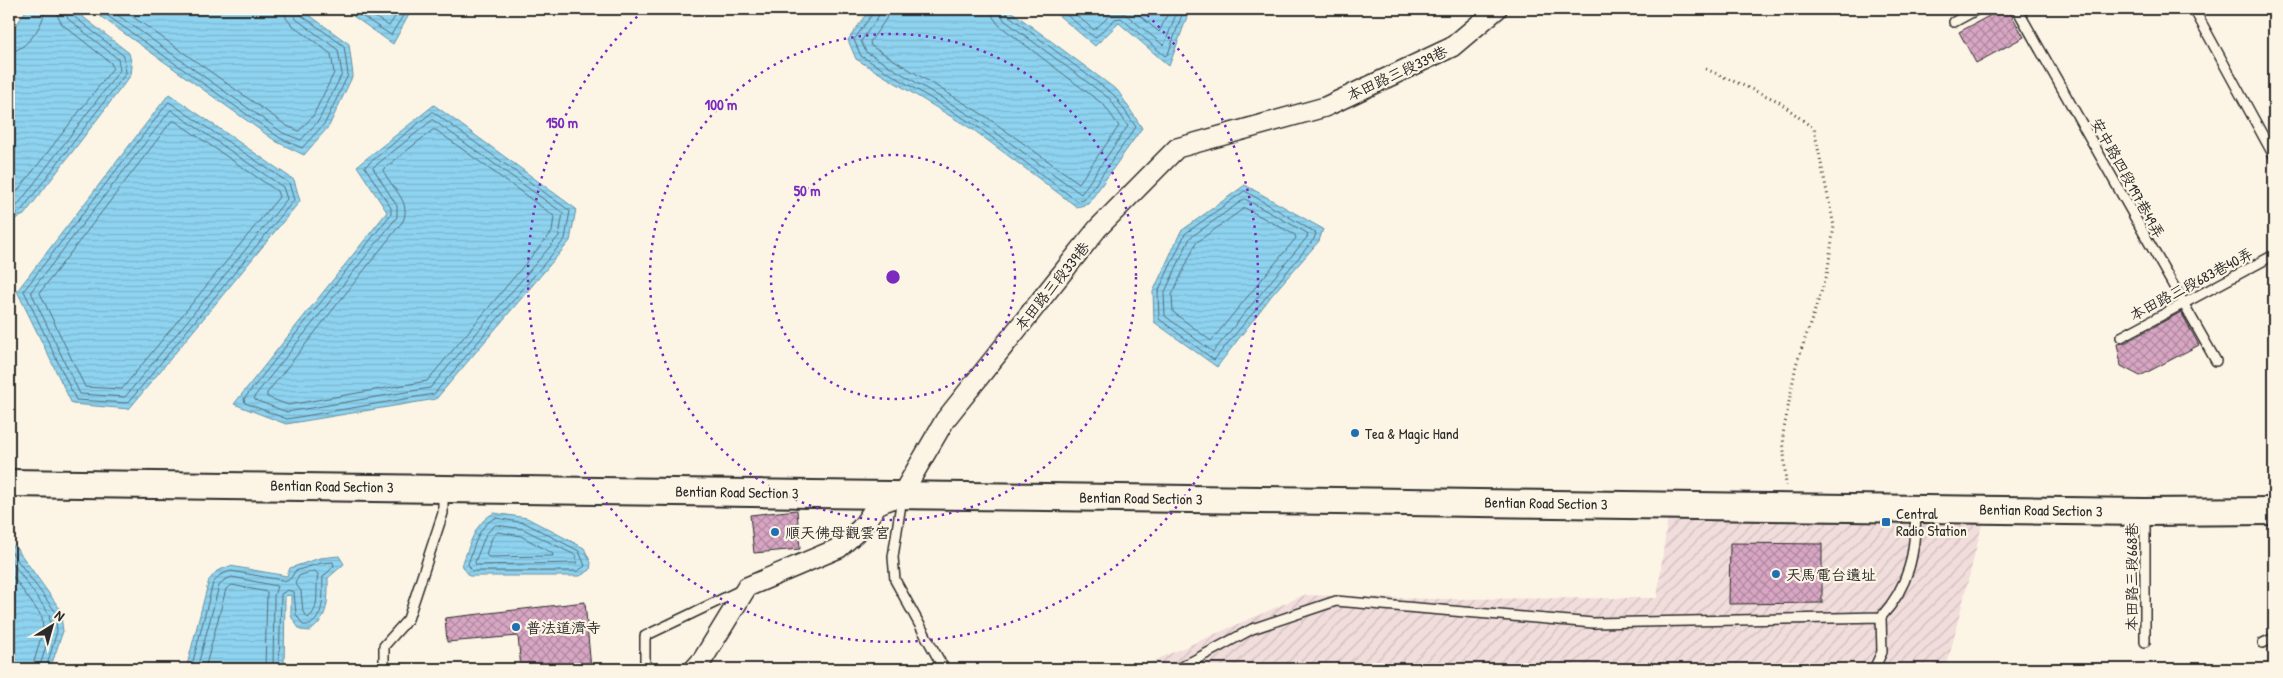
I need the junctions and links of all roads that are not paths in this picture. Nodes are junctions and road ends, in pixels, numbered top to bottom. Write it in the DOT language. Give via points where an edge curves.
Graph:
graph roads {
  1 [pos="1497,9"];
  2 [pos="1978,9"];
  3 [pos="2017,9"];
  4 [pos="2194,9"];
  5 [pos="1954,22"];
  6 [pos="2274,156"];
  7 [pos="2274,255"];
  8 [pos="2183,303"];
  9 [pos="2121,338"];
  10 [pos="2216,360"];
  11 [pos="9,483"];
  12 [pos="443,488"];
  13 [pos="902,494"];
  14 [pos="1916,508"];
  15 [pos="2274,511"];
  16 [pos="2144,512"];
  17 [pos="747,587"];
  18 [pos="1881,617"];
  19 [pos="2274,638"];
  20 [pos="2145,642"];
  21 [pos="2262,643"];
  22 [pos="384,669"];
  23 [pos="645,669"];
  24 [pos="694,669"];
  25 [pos="944,669"];
  26 [pos="1178,669"];
  27 [pos="1874,669"];
  1 -- 13 [label="street, 本田路三段339巷" via="1452,47 1325,108 1177,148 1098,228 945,420"];
  2 -- 5 [label="lane"];
  3 -- 8 [label="lane, 安中路四段197巷49弄"];
  4 -- 6 [label="lane"];
  7 -- 8 [label="lane, 本田路三段683巷40弄"];
  8 -- 9 [label="lane, 本田路三段683巷40弄"];
  8 -- 10 [label="lane, 安中路四段197巷49弄"];
  11 -- 12 [label="street, Bentian Road Section 3"];
  12 -- 13 [label="street, Bentian Road Section 3"];
  12 -- 22 [label="lane" via="444,513 408,619 384,646"];
  13 -- 14 [label="street, Bentian Road Section 3"];
  13 -- 17 [label="street" via="877,504 861,528 838,548"];
  13 -- 25 [label="lane" via="893,557 895,580"];
  14 -- 16 [label="street, Bentian Road Section 3"];
  14 -- 18 [label="lane" via="1915,542 1908,574 1894,602"];
  15 -- 16 [label="street, Bentian Road Section 3"];
  16 -- 20 [label="lane, 本田路三段668巷"];
  17 -- 23 [label="lane" via="645,636"];
  17 -- 24 [label="street"];
  18 -- 26 [label="lane" via="1593,623 1336,601 1252,629"];
  18 -- 27 [label="lane" via="1882,652"];
  19 -- 21 [label="lane"];
}
